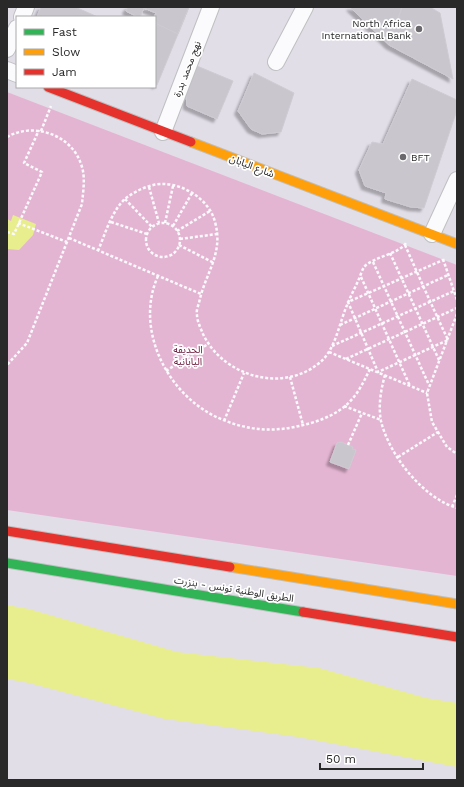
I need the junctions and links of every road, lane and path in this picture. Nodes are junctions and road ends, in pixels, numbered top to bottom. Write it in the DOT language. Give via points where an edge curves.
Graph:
graph roads {
  1 [pos="211,7"];
  2 [pos="305,7"];
  3 [pos="16,30"];
  4 [pos="7,50"];
  5 [pos="276,62"];
  6 [pos="50,88"];
  7 [pos="57,91"];
  8 [pos="40,131"];
  9 [pos="163,132"];
  10 [pos="7,138"];
  11 [pos="457,180"];
  12 [pos="174,186"];
  13 [pos="149,187"];
  14 [pos="192,193"];
  15 [pos="125,199"];
  16 [pos="210,211"];
  17 [pos="111,222"];
  18 [pos="18,223"];
  19 [pos="159,223"];
  20 [pos="165,223"];
  21 [pos="173,226"];
  22 [pos="152,227"];
  23 [pos="412,227"];
  24 [pos="177,231"];
  25 [pos="7,232"];
  26 [pos="147,234"];
  27 [pos="217,234"];
  28 [pos="432,234"];
  29 [pos="69,238"];
  30 [pos="180,239"];
  31 [pos="67,242"];
  32 [pos="453,242"];
  33 [pos="178,245"];
  34 [pos="405,245"];
  35 [pos="98,251"];
  36 [pos="390,253"];
  37 [pos="443,260"];
  38 [pos="373,262"];
  39 [pos="214,263"];
  40 [pos="417,272"];
  41 [pos="448,275"];
  42 [pos="158,276"];
  43 [pos="360,277"];
  44 [pos="402,278"];
  45 [pos="384,286"];
  46 [pos="424,287"];
  47 [pos="454,291"];
  48 [pos="409,293"];
  49 [pos="201,294"];
  50 [pos="368,294"];
  51 [pos="457,300"];
  52 [pos="391,301"];
  53 [pos="348,302"];
  54 [pos="430,302"];
  55 [pos="375,308"];
  56 [pos="416,308"];
  57 [pos="457,308"];
  58 [pos="457,314"];
  59 [pos="398,316"];
  60 [pos="438,317"];
  61 [pos="355,318"];
  62 [pos="340,324"];
  63 [pos="382,324"];
  64 [pos="423,324"];
  65 [pos="405,332"];
  66 [pos="362,333"];
  67 [pos="389,339"];
  68 [pos="448,340"];
  69 [pos="208,344"];
  70 [pos="332,346"];
  71 [pos="433,346"];
  72 [pos="369,348"];
  73 [pos="329,352"];
  74 [pos="415,354"];
  75 [pos="346,359"];
  76 [pos="439,360"];
  77 [pos="399,362"];
  78 [pos="7,365"];
  79 [pos="370,369"];
  80 [pos="166,371"];
  81 [pos="378,372"];
  82 [pos="244,373"];
  83 [pos="385,375"];
  84 [pos="290,377"];
  85 [pos="410,386"];
  86 [pos="429,386"];
  87 [pos="427,393"];
  88 [pos="344,406"];
  89 [pos="362,413"];
  90 [pos="381,420"];
  91 [pos="224,421"];
  92 [pos="303,426"];
  93 [pos="438,432"];
  94 [pos="348,445"];
  95 [pos="457,454"];
  96 [pos="398,457"];
  97 [pos="457,495"];
  98 [pos="452,507"];
  99 [pos="457,508"];
  100 [pos="7,531"];
  101 [pos="7,563"];
  102 [pos="457,604"];
  103 [pos="457,637"];
  1 -- 9 [label="street, نهج محمد بدرة"];
  2 -- 5 [label="street"];
  3 -- 4 [label="street"];
  6 -- 7 [label="main road, شارع اليابان"];
  7 -- 8 [label="path"];
  7 -- 9 [label="main road, شارع اليابان"];
  8 -- 10 [label="path" via="16,132"];
  8 -- 18 [label="path" via="24,163 42,172"];
  8 -- 29 [label="path" via="55,134 71,146 81,164 84,183 82,204"];
  9 -- 23 [label="main road, شارع اليابان"];
  11 -- 28 [label="street"];
  12 -- 13 [label="path" via="165,184"];
  12 -- 14 [label="path"];
  12 -- 20 [label="path"];
  13 -- 15 [label="path"];
  13 -- 19 [label="path"];
  14 -- 16 [label="path" via="204,202"];
  14 -- 21 [label="path"];
  15 -- 17 [label="path"];
  15 -- 22 [label="path"];
  16 -- 24 [label="path"];
  16 -- 27 [label="path" via="215,220"];
  17 -- 26 [label="path"];
  17 -- 35 [label="path"];
  18 -- 25 [label="path" via="14,234"];
  18 -- 31 [label="path"];
  19 -- 20 [label="path"];
  19 -- 22 [label="path"];
  20 -- 21 [label="path"];
  21 -- 24 [label="path"];
  22 -- 26 [label="path"];
  23 -- 28 [label="main road, شارع اليابان"];
  23 -- 34 [label="path"];
  24 -- 30 [label="path"];
  26 -- 33 [label="path" via="147,247 157,256 170,255"];
  27 -- 30 [label="path"];
  27 -- 39 [label="path" via="219,242"];
  28 -- 32 [label="main road, شارع اليابان"];
  29 -- 31 [label="path"];
  29 -- 35 [label="path"];
  30 -- 33 [label="path"];
  31 -- 78 [label="path" via="27,344"];
  32 -- 37 [label="path"];
  33 -- 39 [label="path"];
  34 -- 36 [label="path"];
  34 -- 40 [label="path"];
  35 -- 42 [label="path"];
  36 -- 38 [label="path"];
  36 -- 44 [label="path"];
  37 -- 40 [label="path"];
  37 -- 41 [label="path"];
  38 -- 43 [label="path" via="365,267"];
  38 -- 45 [label="path"];
  39 -- 49 [label="path"];
  40 -- 44 [label="path"];
  40 -- 46 [label="path"];
  41 -- 46 [label="path"];
  41 -- 47 [label="path"];
  42 -- 49 [label="path"];
  42 -- 80 [label="path" via="149,304 150,328"];
  43 -- 50 [label="path"];
  43 -- 53 [label="path"];
  44 -- 45 [label="path"];
  44 -- 48 [label="path"];
  45 -- 50 [label="path"];
  45 -- 52 [label="path"];
  46 -- 48 [label="path"];
  46 -- 54 [label="path"];
  47 -- 51 [label="path"];
  47 -- 54 [label="path"];
  48 -- 52 [label="path"];
  48 -- 56 [label="path"];
  49 -- 69 [label="path" via="196,314"];
  50 -- 53 [label="path"];
  50 -- 55 [label="path"];
  52 -- 55 [label="path"];
  52 -- 59 [label="path"];
  53 -- 61 [label="path"];
  53 -- 62 [label="path"];
  54 -- 56 [label="path"];
  54 -- 60 [label="path"];
  55 -- 61 [label="path"];
  55 -- 63 [label="path"];
  56 -- 59 [label="path"];
  56 -- 64 [label="path"];
  57 -- 60 [label="path"];
  58 -- 68 [label="path"];
  59 -- 63 [label="path"];
  59 -- 65 [label="path"];
  60 -- 64 [label="path"];
  60 -- 68 [label="path"];
  61 -- 62 [label="path"];
  61 -- 66 [label="path"];
  62 -- 70 [label="path"];
  63 -- 66 [label="path"];
  63 -- 67 [label="path"];
  64 -- 65 [label="path"];
  64 -- 71 [label="path"];
  65 -- 67 [label="path"];
  65 -- 74 [label="path"];
  66 -- 70 [label="path"];
  66 -- 72 [label="path"];
  67 -- 72 [label="path"];
  67 -- 77 [label="path"];
  68 -- 71 [label="path"];
  68 -- 76 [label="path"];
  69 -- 80 [label="path"];
  69 -- 82 [label="path" via="217,355"];
  70 -- 73 [label="path"];
  71 -- 74 [label="path"];
  71 -- 76 [label="path"];
  72 -- 75 [label="path"];
  72 -- 81 [label="path"];
  73 -- 75 [label="path"];
  73 -- 84 [label="path" via="325,359 311,370"];
  74 -- 77 [label="path"];
  74 -- 86 [label="path"];
  75 -- 79 [label="path"];
  76 -- 86 [label="path"];
  77 -- 81 [label="path"];
  77 -- 85 [label="path"];
  79 -- 81 [label="path"];
  79 -- 88 [label="path" via="353,398"];
  80 -- 91 [label="path" via="182,392"];
  81 -- 83 [label="path"];
  82 -- 84 [label="path" via="270,379"];
  82 -- 91 [label="path"];
  83 -- 85 [label="path"];
  83 -- 90 [label="path" via="380,392"];
  84 -- 92 [label="path"];
  85 -- 87 [label="path"];
  86 -- 87 [label="path"];
  87 -- 93 [label="path" via="432,422"];
  88 -- 89 [label="path"];
  88 -- 92 [label="path" via="330,416"];
  89 -- 90 [label="path"];
  89 -- 94 [label="path"];
  90 -- 96 [label="path"];
  91 -- 92 [label="path" via="266,430"];
  93 -- 95 [label="path" via="447,447"];
  93 -- 96 [label="path"];
  96 -- 98 [label="path" via="413,479"];
  97 -- 98 [label="path"];
  98 -- 99 [label="path"];
  100 -- 102 [label="main road, الطريق الوطنية تونس - بنزرت"];
  101 -- 103 [label="main road, الطريق الوطنية تونس - بنزرت"];
}
